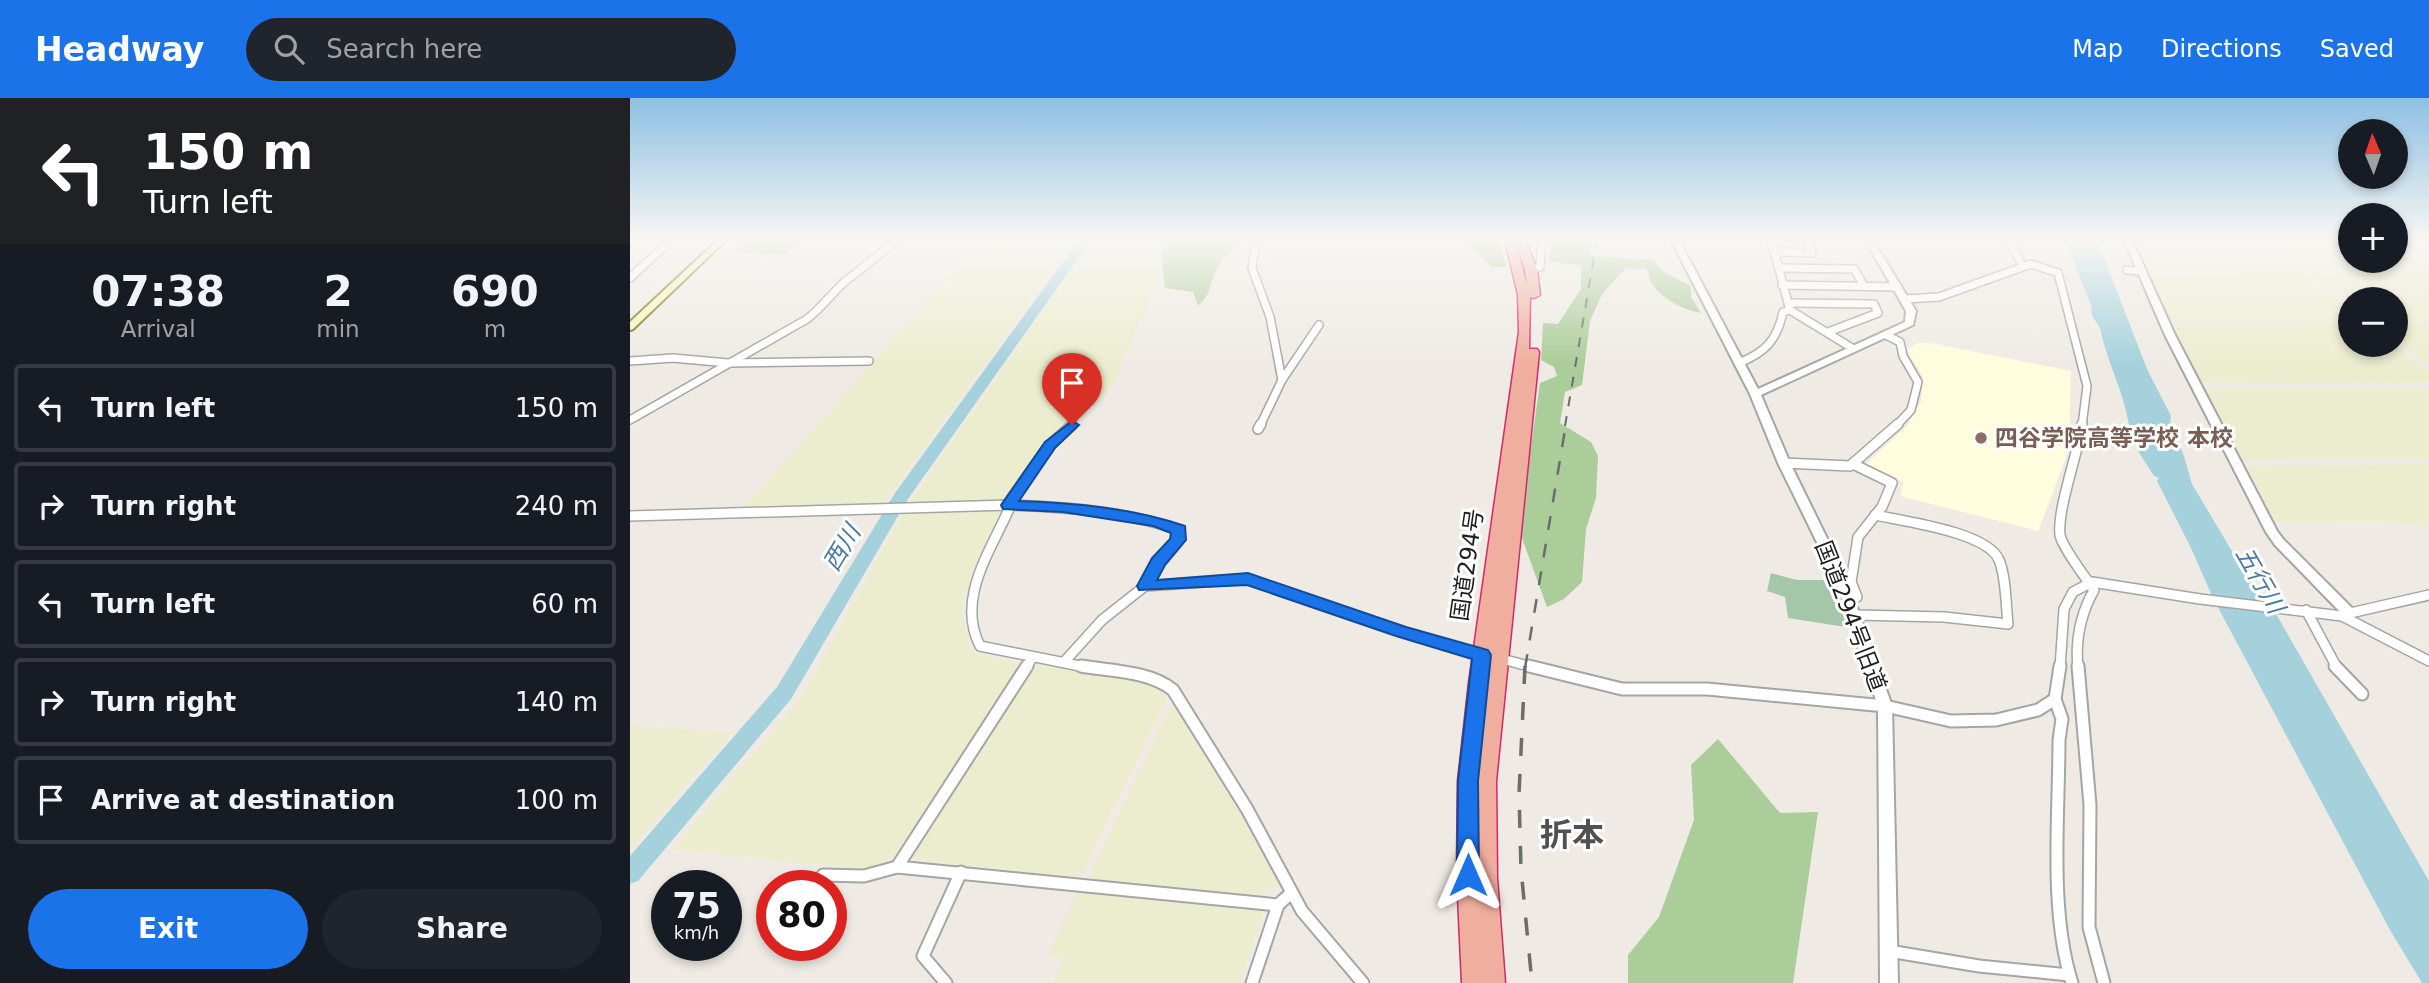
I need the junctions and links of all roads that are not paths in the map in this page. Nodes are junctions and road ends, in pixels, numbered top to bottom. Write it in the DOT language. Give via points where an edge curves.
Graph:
graph roads {
  1 [pos="678,281"];
  2 [pos="846,281"];
  3 [pos="1253,281"];
  4 [pos="1521,281"];
  5 [pos="1532,281"];
  6 [pos="1696,281"];
  7 [pos="1782,281"];
  8 [pos="1861,281"];
  9 [pos="1894,281"];
  10 [pos="1983,281"];
  11 [pos="2060,281"];
  12 [pos="2147,281"];
  13 [pos="1783,285"];
  14 [pos="1864,286"];
  15 [pos="1898,287"];
  16 [pos="1905,299"];
  17 [pos="1788,306"];
  18 [pos="1319,325"];
  19 [pos="630,327"];
  20 [pos="1828,332"];
  21 [pos="1886,335"];
  22 [pos="1852,348"];
  23 [pos="630,361"];
  24 [pos="869,361"];
  25 [pos="728,363"];
  26 [pos="1739,363"];
  27 [pos="1282,380"];
  28 [pos="1755,394"];
  29 [pos="630,420"];
  30 [pos="1072,425"];
  31 [pos="1258,429"];
  32 [pos="1784,463"];
  33 [pos="1853,464"];
  34 [pos="1009,505"];
  35 [pos="1875,515"];
  36 [pos="630,516"];
  37 [pos="2092,582"];
  38 [pos="1145,586"];
  39 [pos="2429,594"];
  40 [pos="1850,600"];
  41 [pos="2306,610"];
  42 [pos="2345,614"];
  43 [pos="1856,615"];
  44 [pos="1490,656"];
  45 [pos="1032,658"];
  46 [pos="2429,661"];
  47 [pos="1064,663"];
  48 [pos="2362,694"];
  49 [pos="2055,699"];
  50 [pos="1885,706"];
  51 [pos="897,867"];
  52 [pos="961,872"];
  53 [pos="847,876"];
  54 [pos="1291,893"];
  55 [pos="1278,905"];
  56 [pos="1889,951"];
  57 [pos="2071,979"];
  58 [pos="946,983"];
  59 [pos="1252,983"];
  60 [pos="1363,983"];
  61 [pos="1475,983"];
  62 [pos="1493,983"];
  63 [pos="1889,983"];
  64 [pos="2104,983"];
  1 -- 19 [label="main road"];
  2 -- 25 [label="street" via="807,320"];
  3 -- 27 [label="street" via="1267,310"];
  4 -- 44 [label="highway, 国道294号" via="1524,332"];
  5 -- 44 [label="highway, 国道294号" via="1535,333"];
  6 -- 26 [label="street, 国道294号旧道"];
  7 -- 13 [label="street"];
  8 -- 14 [label="street"];
  9 -- 15 [label="street"];
  10 -- 16 [label="street" via="1952,294"];
  11 -- 37 [label="street" via="2087,386 2060,537"];
  12 -- 42 [label="street" via="2272,532"];
  13 -- 14 [label="street"];
  13 -- 17 [label="street"];
  14 -- 15 [label="street"];
  15 -- 16 [label="street"];
  16 -- 21 [label="street" via="1912,314 1910,323"];
  17 -- 20 [label="street"];
  17 -- 20 [label="street" via="1874,304 1878,313"];
  17 -- 26 [label="street" via="1774,342"];
  18 -- 27 [label="street"];
  20 -- 22 [label="street"];
  21 -- 22 [label="street"];
  21 -- 33 [label="street" via="1900,342 1916,378 1914,401 1906,417"];
  22 -- 28 [label="street"];
  23 -- 25 [label="street"];
  24 -- 25 [label="street"];
  25 -- 29 [label="street"];
  26 -- 28 [label="street, 国道294号旧道"];
  27 -- 31 [label="street"];
  28 -- 32 [label="street, 国道294号旧道"];
  30 -- 34 [label="street" via="1050,445"];
  32 -- 33 [label="street"];
  32 -- 40 [label="street, 国道294号旧道"];
  33 -- 35 [label="street" via="1892,483"];
  34 -- 36 [label="street"];
  34 -- 38 [label="street" via="1063,508 1156,522 1179,530 1178,540"];
  34 -- 45 [label="street" via="972,592 975,637 980,646"];
  35 -- 40 [label="street" via="1857,537 1851,582 1857,597"];
  35 -- 43 [label="street" via="1978,541 1993,550 1999,559 2008,624"];
  37 -- 41 [label="street"];
  37 -- 49 [label="street" via="2069,596"];
  37 -- 64 [label="street" via="2094,590 2083,610 2077,645 2091,831 2089,927"];
  38 -- 44 [label="street" via="1248,579 1402,632"];
  38 -- 47 [label="street" via="1102,620"];
  39 -- 42 [label="street"];
  40 -- 43 [label="street, 国道294号旧道"];
  41 -- 42 [label="street"];
  41 -- 48 [label="street" via="2327,657"];
  42 -- 46 [label="street"];
  43 -- 50 [label="street, 国道294号旧道"];
  44 -- 50 [label="street" via="1622,689 1707,689"];
  44 -- 61 [label="highway, 国道294号" via="1468,781"];
  44 -- 62 [label="highway, 国道294号" via="1486,878"];
  45 -- 47 [label="street"];
  45 -- 51 [label="street"];
  47 -- 54 [label="street" via="1148,678 1173,690 1247,809"];
  49 -- 50 [label="street" via="2038,710 1996,720 1951,721"];
  49 -- 57 [label="street" via="2063,720 2061,940"];
  50 -- 56 [label="street, 国道294号旧道"];
  51 -- 52 [label="street"];
  51 -- 53 [label="street"];
  52 -- 55 [label="street"];
  52 -- 58 [label="street" via="923,956"];
  54 -- 55 [label="street"];
  54 -- 60 [label="street"];
  55 -- 59 [label="street"];
  56 -- 57 [label="street"];
  56 -- 63 [label="street, 国道294号旧道"];
}
